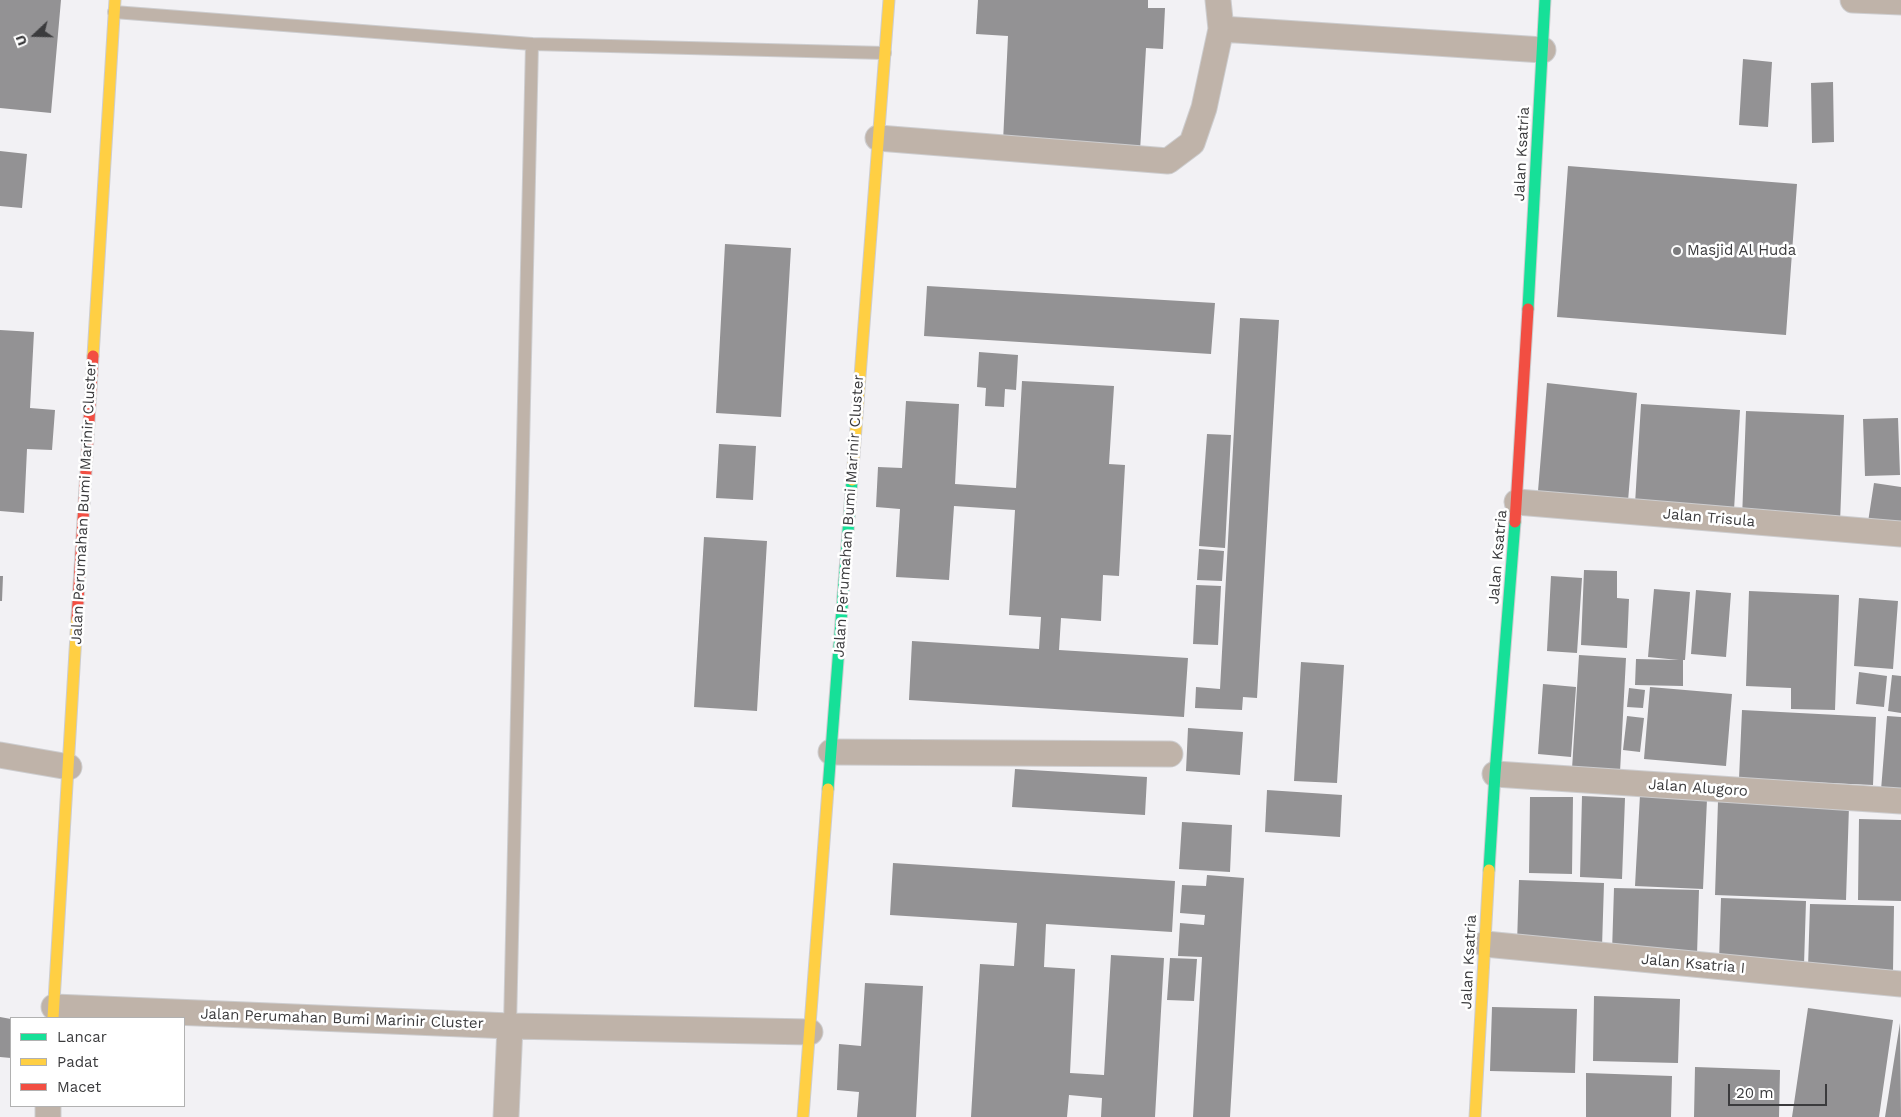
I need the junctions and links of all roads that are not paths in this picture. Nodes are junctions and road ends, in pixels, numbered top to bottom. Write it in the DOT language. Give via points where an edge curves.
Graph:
graph roads {
  1 [pos="888,0"];
  2 [pos="1218,0"];
  3 [pos="1545,0"];
  4 [pos="1853,0"];
  5 [pos="1901,2"];
  6 [pos="114,6"];
  7 [pos="1221,29"];
  8 [pos="532,44"];
  9 [pos="1543,50"];
  10 [pos="884,52"];
  11 [pos="878,138"];
  12 [pos="1517,502"];
  13 [pos="1901,534"];
  14 [pos="831,752"];
  15 [pos="1170,754"];
  16 [pos="0,756"];
  17 [pos="68,766"];
  18 [pos="1495,774"];
  19 [pos="1901,801"];
  20 [pos="1484,944"];
  21 [pos="1901,984"];
  22 [pos="54,1012"];
  23 [pos="510,1026"];
  24 [pos="810,1032"];
  25 [pos="506,1117"];
  26 [pos="803,1117"];
  27 [pos="1475,1117"];
  1 -- 10 [label="street, Jalan Perumahan Bumi Marinir Cluster"];
  2 -- 7 [label="street"];
  3 -- 9 [label="street, Jalan Ksatria"];
  4 -- 5 [label="street"];
  6 -- 8 [label="lane"];
  6 -- 17 [label="street, Jalan Perumahan Bumi Marinir Cluster"];
  7 -- 9 [label="street"];
  7 -- 11 [label="street" via="1204,108 1192,143 1168,161"];
  8 -- 10 [label="lane"];
  8 -- 23 [label="lane"];
  9 -- 12 [label="street, Jalan Ksatria"];
  10 -- 11 [label="street, Jalan Perumahan Bumi Marinir Cluster"];
  11 -- 14 [label="street, Jalan Perumahan Bumi Marinir Cluster"];
  12 -- 13 [label="street, Jalan Trisula"];
  12 -- 18 [label="street, Jalan Ksatria"];
  14 -- 15 [label="street"];
  14 -- 24 [label="street, Jalan Perumahan Bumi Marinir Cluster"];
  16 -- 17 [label="street"];
  17 -- 22 [label="street, Jalan Perumahan Bumi Marinir Cluster"];
  18 -- 19 [label="street, Jalan Alugoro"];
  18 -- 20 [label="street, Jalan Ksatria"];
  20 -- 21 [label="street, Jalan Ksatria I"];
  20 -- 27 [label="street, Jalan Ksatria"];
  22 -- 23 [label="street, Jalan Perumahan Bumi Marinir Cluster"];
  23 -- 24 [label="street, Jalan Perumahan Bumi Marinir Cluster"];
  23 -- 25 [label="street"];
  24 -- 26 [label="street, Jalan Perumahan Bumi Marinir Cluster"];
}
